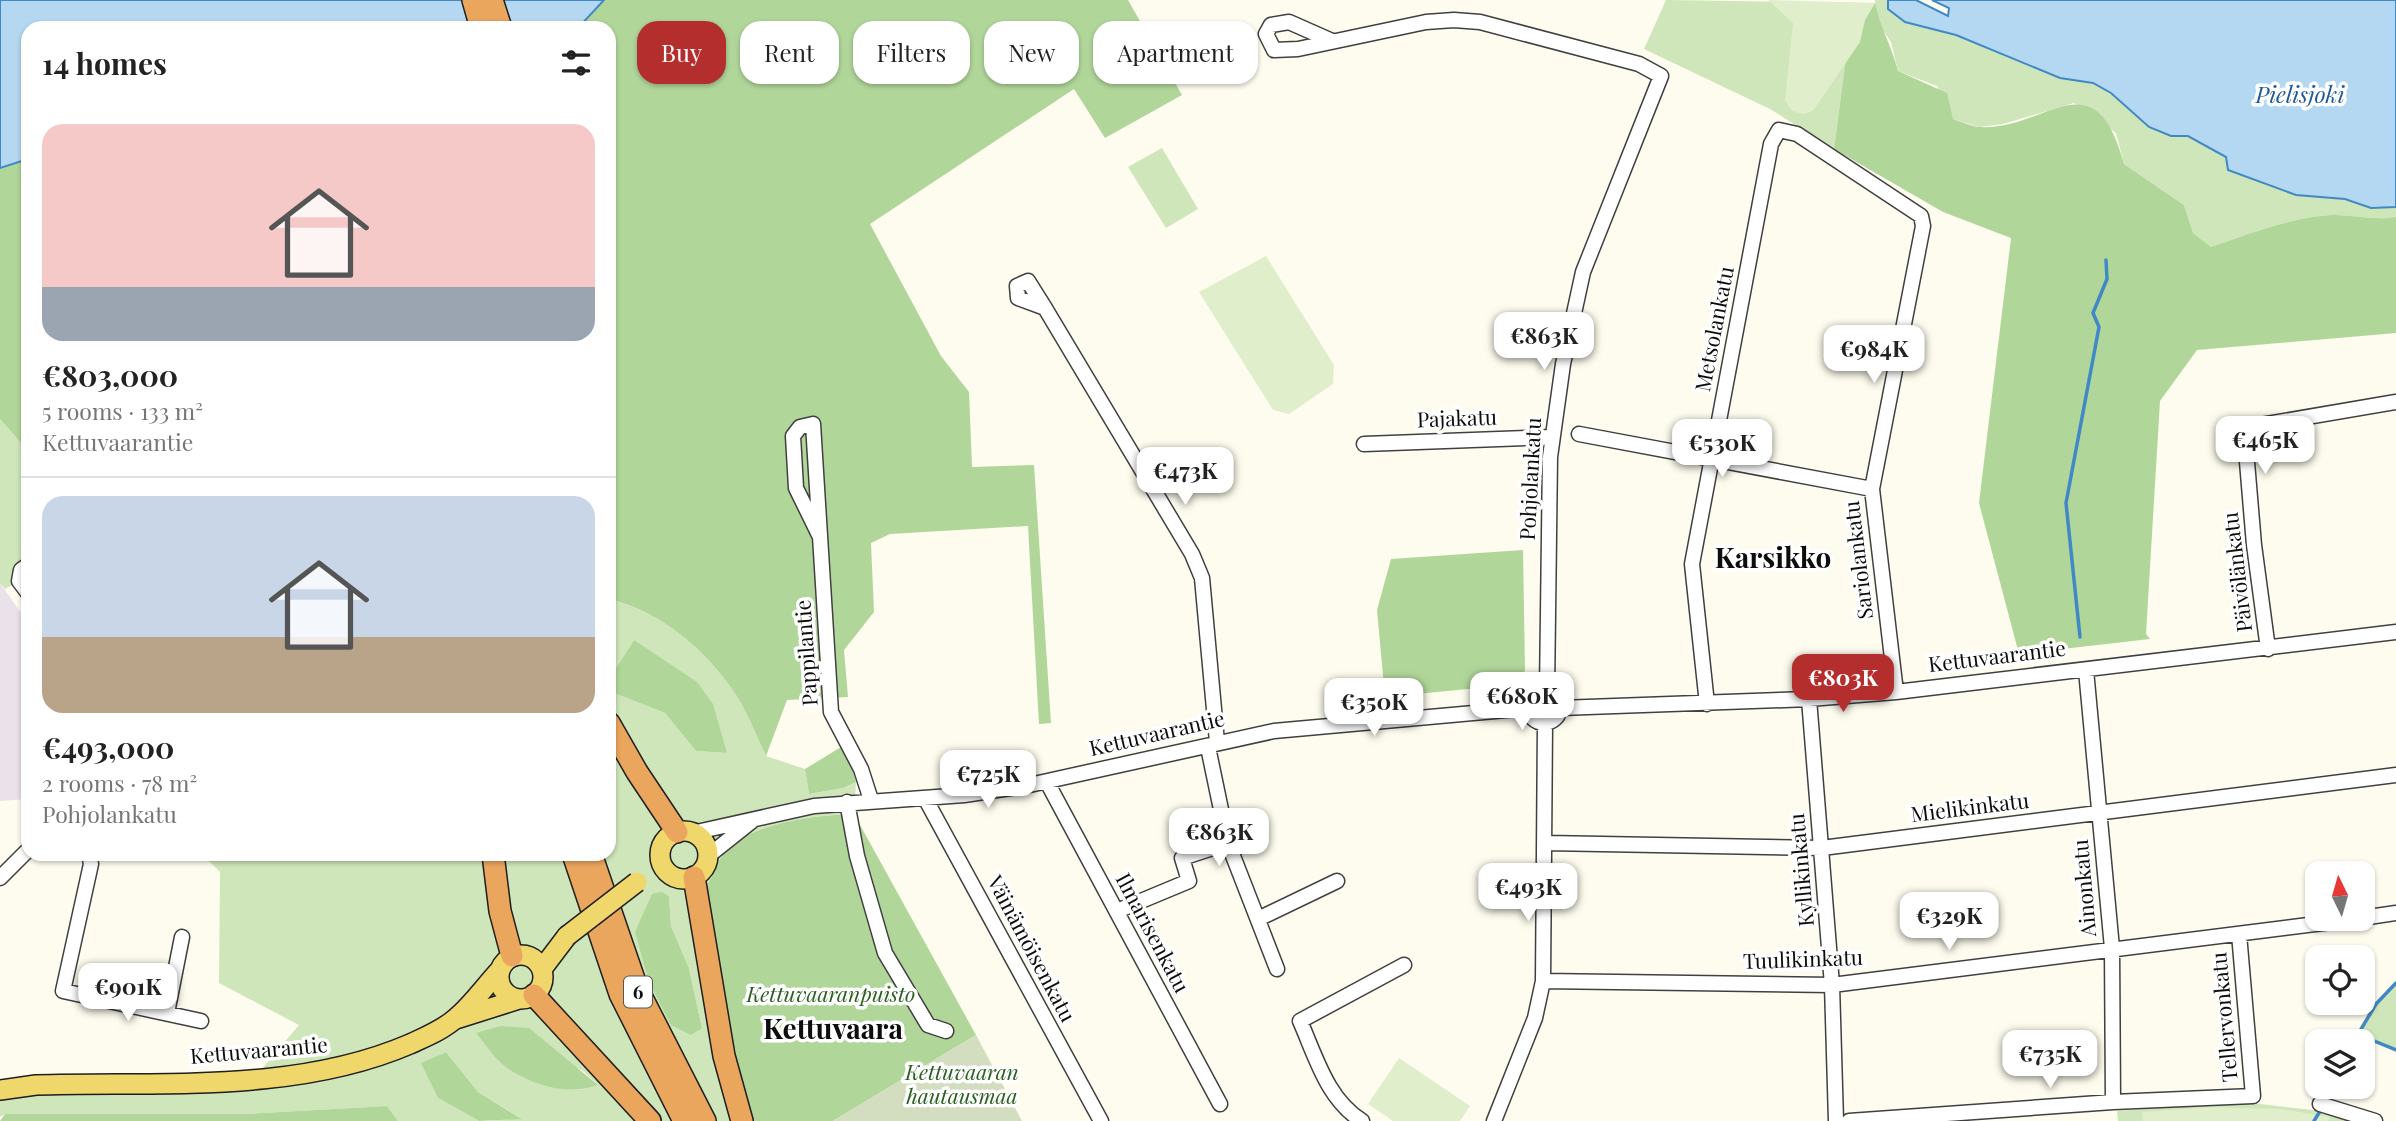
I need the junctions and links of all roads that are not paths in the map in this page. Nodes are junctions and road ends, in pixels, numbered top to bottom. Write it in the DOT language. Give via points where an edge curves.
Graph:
graph roads {
  1 [pos="473,0"];
  2 [pos="492,0"];
  3 [pos="479,21"];
  4 [pos="499,21"];
  5 [pos="1332,41"];
  6 [pos="1779,130"];
  7 [pos="1045,308"];
  8 [pos="2396,402"];
  9 [pos="1579,434"];
  10 [pos="1552,437"];
  11 [pos="1364,444"];
  12 [pos="1712,459"];
  13 [pos="1872,489"];
  14 [pos="820,537"];
  15 [pos="2396,632"];
  16 [pos="2268,649"];
  17 [pos="2086,670"];
  18 [pos="1546,692"];
  19 [pos="1896,692"];
  20 [pos="1809,699"];
  21 [pos="1707,704"];
  22 [pos="1528,708"];
  23 [pos="1560,708"];
  24 [pos="1545,723"];
  25 [pos="616,735"];
  26 [pos="1213,747"];
  27 [pos="2396,775"];
  28 [pos="1047,782"];
  29 [pos="925,798"];
  30 [pos="871,800"];
  31 [pos="847,802"];
  32 [pos="2099,814"];
  33 [pos="756,818"];
  34 [pos="685,832"];
  35 [pos="1228,843"];
  36 [pos="1546,843"];
  37 [pos="1822,848"];
  38 [pos="708,856"];
  39 [pos="21,857"];
  40 [pos="90,861"];
  41 [pos="494,861"];
  42 [pos="575,861"];
  43 [pos="593,861"];
  44 [pos="664,865"];
  45 [pos="694,877"];
  46 [pos="0,878"];
  47 [pos="1337,881"];
  48 [pos="1117,911"];
  49 [pos="2396,913"];
  50 [pos="2375,916"];
  51 [pos="1258,919"];
  52 [pos="2305,925"];
  53 [pos="2239,934"];
  54 [pos="182,937"];
  55 [pos="565,938"];
  56 [pos="2112,948"];
  57 [pos="513,960"];
  58 [pos="1404,965"];
  59 [pos="542,969"];
  60 [pos="1277,969"];
  61 [pos="1543,981"];
  62 [pos="1832,985"];
  63 [pos="526,997"];
  64 [pos="167,1013"];
  65 [pos="456,1019"];
  66 [pos="201,1021"];
  67 [pos="946,1031"];
  68 [pos="0,1077"];
  69 [pos="140,1082"];
  70 [pos="0,1090"];
  71 [pos="2113,1102"];
  72 [pos="1220,1104"];
  73 [pos="2320,1104"];
  74 [pos="650,1121"];
  75 [pos="684,1121"];
  76 [pos="705,1121"];
  77 [pos="742,1121"];
  78 [pos="1101,1121"];
  79 [pos="1362,1121"];
  80 [pos="1494,1121"];
  81 [pos="1836,1121"];
  82 [pos="1849,1121"];
  83 [pos="2375,1121"];
  1 -- 3 [label="highway"];
  2 -- 4 [label="highway"];
  5 -- 10 [label="street, Pohjolankatu" via="1426,22 1480,22 1639,64 1661,76 1583,272"];
  6 -- 12 [label="street, Metsolankatu" via="1771,144"];
  6 -- 13 [label="street, Sariolankatu" via="1797,134 1921,216 1923,226"];
  7 -- 26 [label="street" via="1202,578"];
  8 -- 16 [label="street, Päivölänkatu" via="2261,425 2245,438"];
  9 -- 12 [label="street"];
  10 -- 11 [label="street, Pajakatu"];
  10 -- 18 [label="street, Pohjolankatu"];
  12 -- 13 [label="street"];
  12 -- 21 [label="street, Metsolankatu" via="1692,576"];
  13 -- 19 [label="street, Sariolankatu"];
  14 -- 14 [label="street, Pappilantie" via="817,487 813,424 793,436 796,488"];
  14 -- 30 [label="street, Pappilantie" via="831,712 861,769"];
  15 -- 16 [label="street, Kettuvaarantie"];
  16 -- 17 [label="street, Kettuvaarantie"];
  17 -- 19 [label="street, Kettuvaarantie"];
  17 -- 32 [label="street, Ainonkatu"];
  18 -- 22 [label="street" via="1534,695"];
  18 -- 23 [label="street" via="1558,699"];
  19 -- 20 [label="street, Kettuvaarantie"];
  20 -- 21 [label="street, Kettuvaarantie"];
  20 -- 37 [label="street, Kyllikinkatu"];
  21 -- 23 [label="street, Kettuvaarantie"];
  22 -- 24 [label="street" via="1533,719"];
  22 -- 26 [label="street, Kettuvaarantie" via="1314,726"];
  23 -- 24 [label="street" via="1555,718"];
  24 -- 36 [label="street"];
  25 -- 34 [label="highway" via="637,772"];
  26 -- 28 [label="street, Kettuvaarantie"];
  26 -- 35 [label="street"];
  27 -- 32 [label="street, Mielikinkatu"];
  28 -- 29 [label="street, Kettuvaarantie"];
  28 -- 48 [label="street, Ilmarisenkatu"];
  29 -- 30 [label="street, Kettuvaarantie"];
  29 -- 78 [label="street, Väinämöisenkatu"];
  30 -- 31 [label="street, Kettuvaarantie"];
  31 -- 33 [label="street, Kettuvaarantie"];
  31 -- 67 [label="street" via="885,953 928,1025"];
  32 -- 37 [label="street, Mielikinkatu"];
  32 -- 56 [label="street, Ainonkatu"];
  33 -- 34 [label="street, Kettuvaarantie"];
  33 -- 38 [label="street, Kettuvaarantie"];
  34 -- 38 [label="main road" via="704,841"];
  34 -- 44 [label="main road" via="664,841"];
  35 -- 48 [label="street" via="1182,858 1189,881"];
  35 -- 51 [label="street"];
  36 -- 37 [label="street, Mielikinkatu"];
  36 -- 61 [label="street"];
  37 -- 62 [label="street, Kyllikinkatu"];
  38 -- 45 [label="main road"];
  39 -- 46 [label="street"];
  40 -- 64 [label="street" via="63,992"];
  41 -- 57 [label="highway"];
  42 -- 75 [label="highway, 6" via="620,995"];
  43 -- 76 [label="highway, 6" via="637,988"];
  44 -- 45 [label="main road" via="681,879"];
  44 -- 55 [label="main road, Kettuvaarantie, bridge"];
  45 -- 77 [label="highway" via="724,1056"];
  47 -- 51 [label="street"];
  48 -- 72 [label="street, Ilmarisenkatu"];
  49 -- 50 [label="street"];
  51 -- 60 [label="street"];
  52 -- 53 [label="street, Tuulikinkatu"];
  53 -- 56 [label="street, Tuulikinkatu"];
  53 -- 71 [label="street, Tellervonkatu" via="2253,1096"];
  54 -- 64 [label="street"];
  55 -- 57 [label="main road, Kettuvaarantie"];
  55 -- 59 [label="main road, Kettuvaarantie"];
  56 -- 62 [label="street, Tuulikinkatu"];
  56 -- 71 [label="street, Ainonkatu"];
  57 -- 59 [label="main road"];
  57 -- 63 [label="main road" via="502,990"];
  57 -- 65 [label="main road, Kettuvaarantie"];
  58 -- 79 [label="street" via="1300,1021 1333,1095"];
  59 -- 63 [label="main road, Kettuvaarantie" via="542,983"];
  61 -- 62 [label="street, Tuulikinkatu"];
  61 -- 80 [label="street" via="1535,1018"];
  62 -- 81 [label="street, Kyllikinkatu"];
  63 -- 65 [label="main road, Kettuvaarantie"];
  63 -- 74 [label="highway"];
  64 -- 66 [label="street"];
  65 -- 69 [label="main road, Kettuvaarantie" via="371,1060 328,1069 258,1078"];
  68 -- 69 [label="main road, Kettuvaarantie"];
  69 -- 70 [label="main road, Kettuvaarantie"];
  71 -- 82 [label="street"];
  73 -- 83 [label="street"];
}
